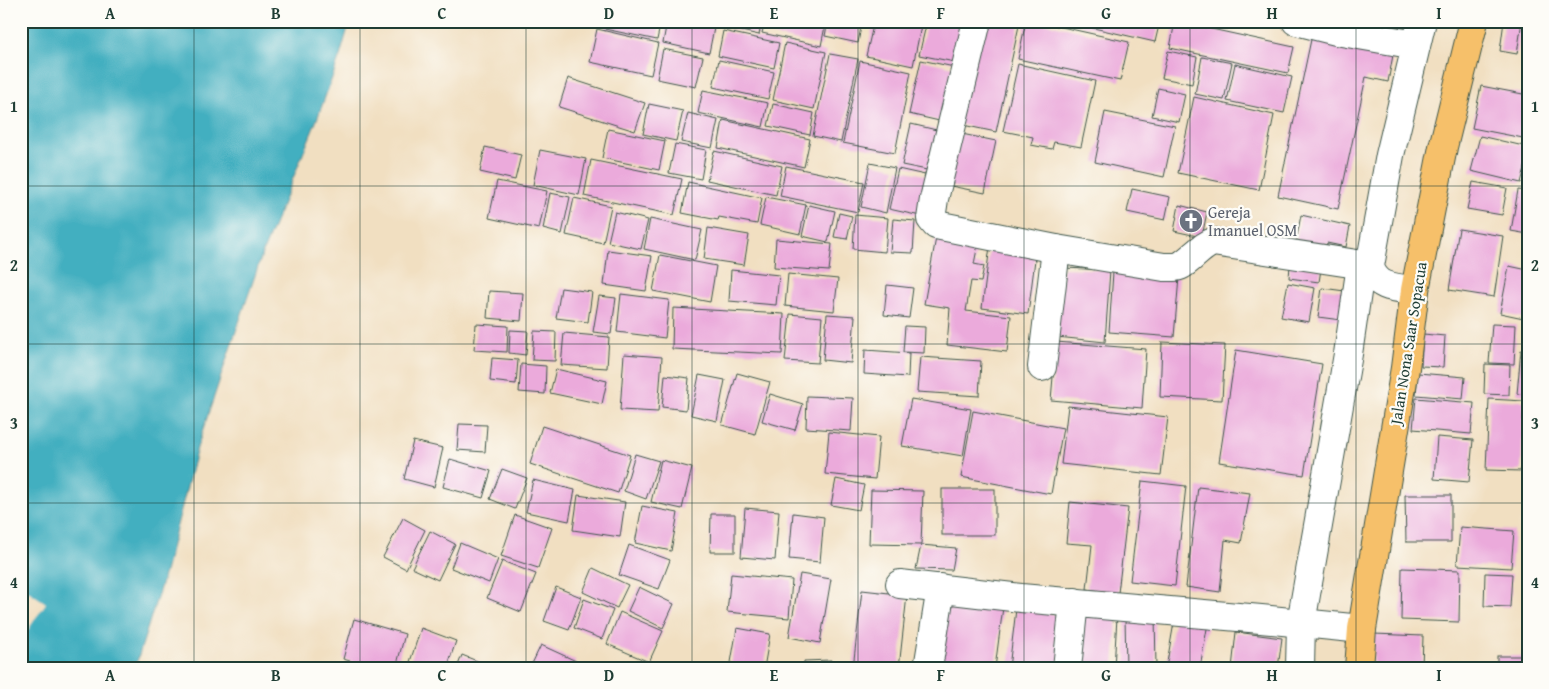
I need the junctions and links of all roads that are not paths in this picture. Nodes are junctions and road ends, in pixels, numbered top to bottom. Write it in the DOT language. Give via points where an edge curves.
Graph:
graph roads {
  1 [pos="977,21"];
  2 [pos="1296,21"];
  3 [pos="1474,21"];
  4 [pos="1419,33"];
  5 [pos="1056,249"];
  6 [pos="1365,265"];
  7 [pos="1415,290"];
  8 [pos="1042,367"];
  9 [pos="900,584"];
  10 [pos="941,588"];
  11 [pos="1074,602"];
  12 [pos="1301,623"];
  13 [pos="1362,629"];
  14 [pos="928,668"];
  15 [pos="1067,668"];
  16 [pos="1300,668"];
  17 [pos="1359,668"];
  1 -- 5 [label="street" via="934,199 932,223"];
  2 -- 4 [label="street" via="1336,31"];
  3 -- 7 [label="main road, Jalan Nona Saar Sopacua" via="1442,147"];
  4 -- 6 [label="street"];
  5 -- 6 [label="street" via="1176,267 1213,242"];
  5 -- 8 [label="street"];
  6 -- 7 [label="street" via="1382,283 1393,288"];
  6 -- 12 [label="street"];
  7 -- 13 [label="main road, Jalan Nona Saar Sopacua"];
  9 -- 10 [label="street"];
  10 -- 11 [label="street"];
  10 -- 14 [label="street"];
  11 -- 12 [label="street"];
  11 -- 15 [label="street"];
  12 -- 13 [label="street"];
  12 -- 16 [label="street"];
  13 -- 17 [label="main road, Jalan Nona Saar Sopacua"];
}
